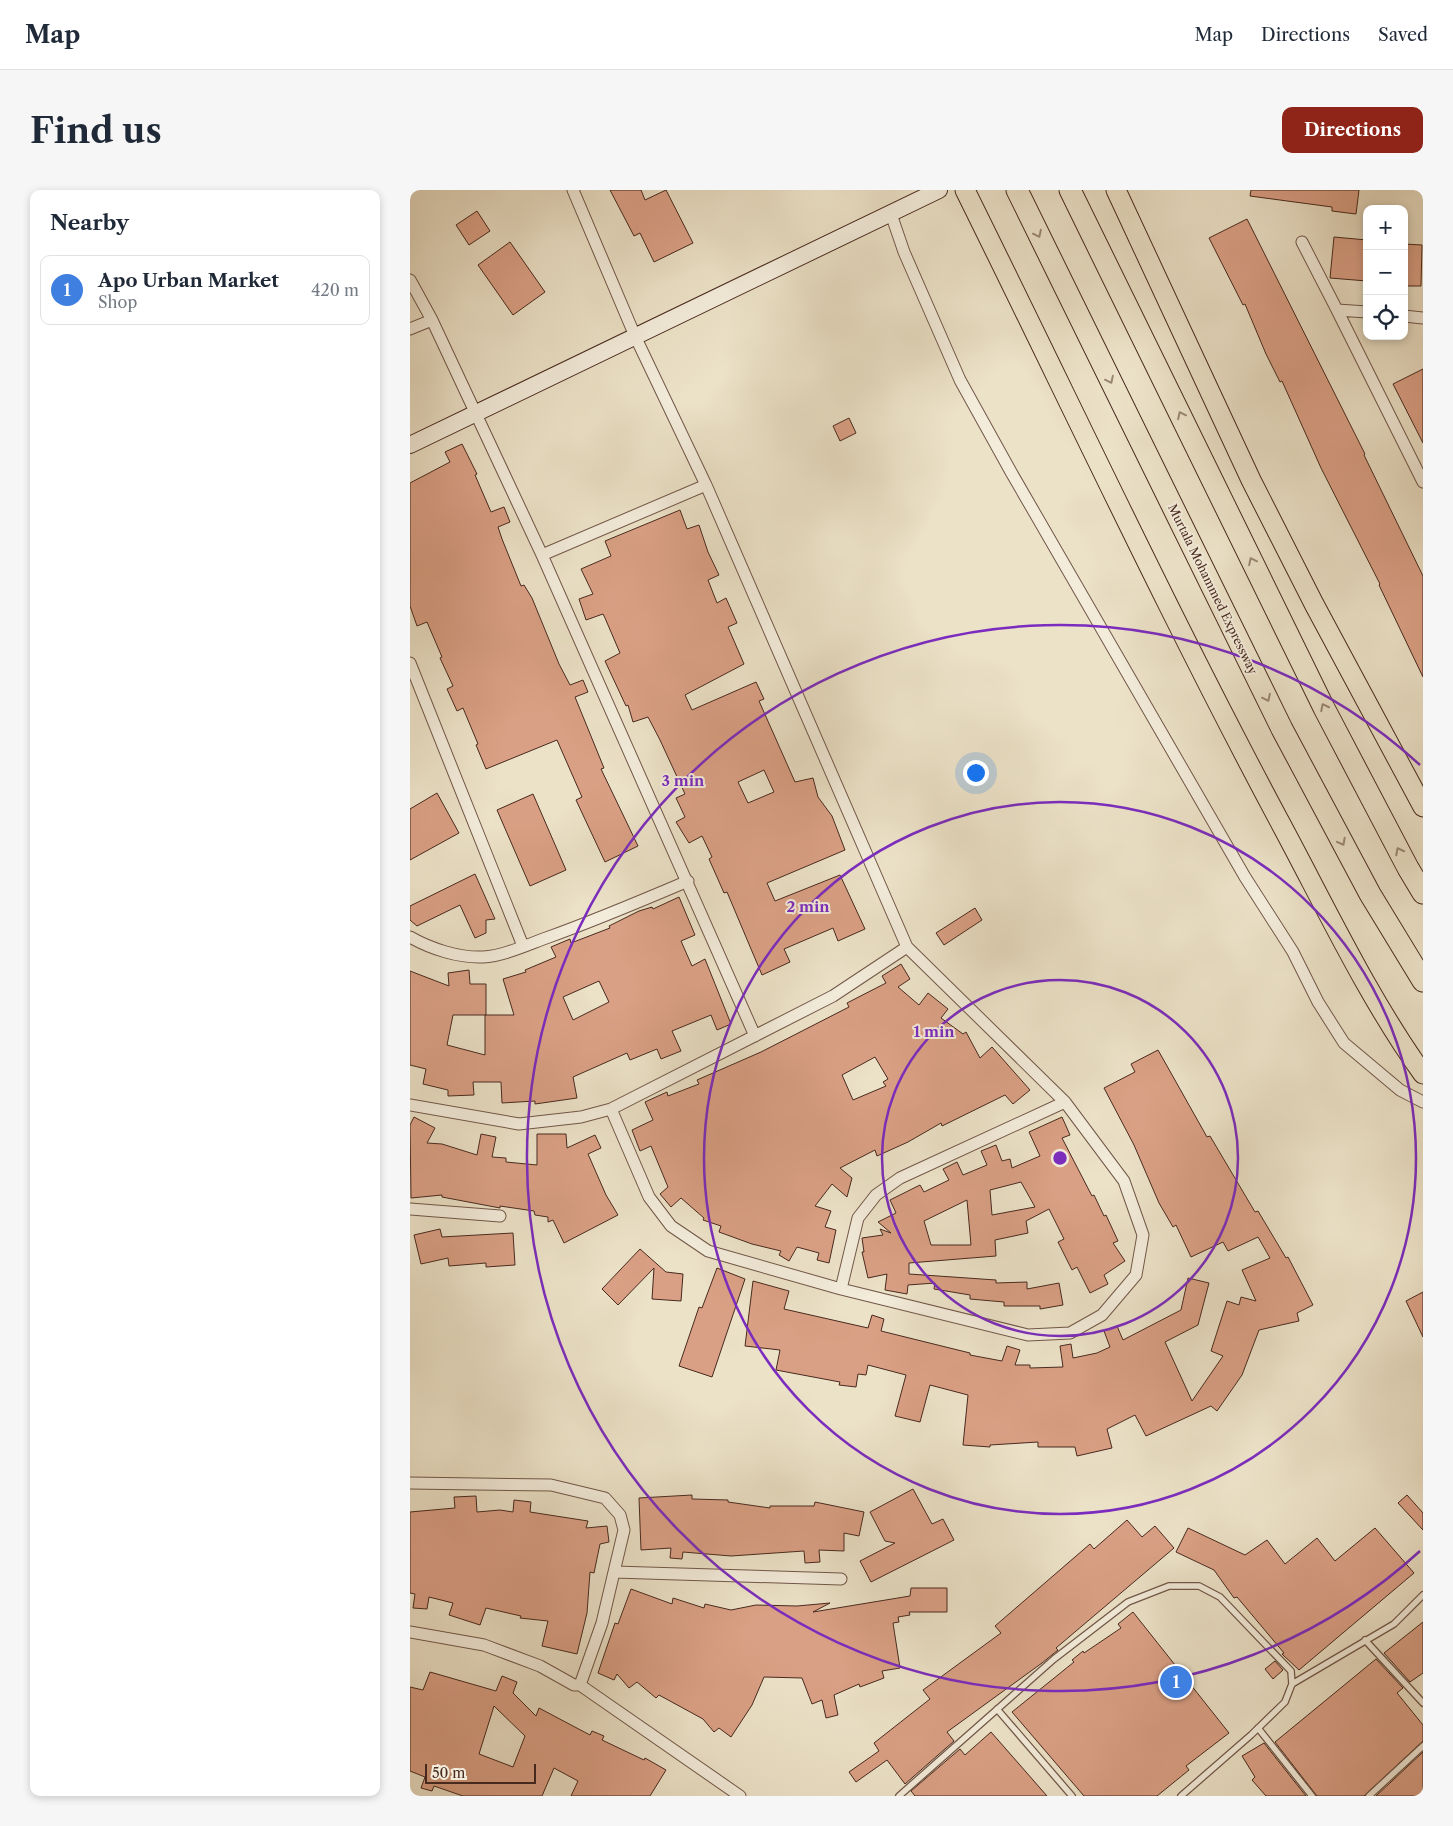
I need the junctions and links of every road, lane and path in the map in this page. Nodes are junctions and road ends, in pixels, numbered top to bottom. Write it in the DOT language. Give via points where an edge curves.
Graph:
graph roads {
  1 [pos="573,190"];
  2 [pos="939,190"];
  3 [pos="965,190"];
  4 [pos="1017,190"];
  5 [pos="1070,190"];
  6 [pos="1116,190"];
  7 [pos="891,214"];
  8 [pos="1302,242"];
  9 [pos="410,280"];
  10 [pos="1338,310"];
  11 [pos="1363,312"];
  12 [pos="1408,316"];
  13 [pos="1423,318"];
  14 [pos="432,320"];
  15 [pos="410,329"];
  16 [pos="635,336"];
  17 [pos="475,413"];
  18 [pos="410,445"];
  19 [pos="1423,482"];
  20 [pos="706,485"];
  21 [pos="542,555"];
  22 [pos="410,663"];
  23 [pos="1423,807"];
  24 [pos="688,881"];
  25 [pos="1423,893"];
  26 [pos="410,937"];
  27 [pos="523,946"];
  28 [pos="907,947"];
  29 [pos="1423,981"];
  30 [pos="755,1036"];
  31 [pos="1423,1074"];
  32 [pos="1065,1102"];
  33 [pos="1423,1102"];
  34 [pos="410,1104"];
  35 [pos="611,1109"];
  36 [pos="410,1209"];
  37 [pos="500,1216"];
  38 [pos="841,1289"];
  39 [pos="410,1483"];
  40 [pos="614,1572"];
  41 [pos="841,1579"];
  42 [pos="1423,1595"];
  43 [pos="410,1632"];
  44 [pos="1365,1640"];
  45 [pos="580,1684"];
  46 [pos="1292,1684"];
  47 [pos="1423,1704"];
  48 [pos="997,1708"];
  49 [pos="1258,1728"];
  50 [pos="1423,1746"];
  51 [pos="740,1796"];
  52 [pos="899,1796"];
  53 [pos="1072,1796"];
  54 [pos="1181,1796"];
  55 [pos="1312,1796"];
  56 [pos="1369,1796"];
  1 -- 16 [label="street"];
  2 -- 7 [label="street"];
  3 -- 31 [label="main road" via="1192,656 1378,1002"];
  4 -- 29 [label="highway, Murtala Mohammed Expressway, one-way" via="1282,729 1370,894"];
  25 -- 5 [label="highway, one-way" via="1324,708"];
  6 -- 23 [label="main road" via="1251,480"];
  7 -- 16 [label="street"];
  7 -- 33 [label="street" via="904,252 960,380 1245,877 1293,952 1318,1002 1344,1043 1400,1090"];
  8 -- 10 [label="street"];
  9 -- 14 [label="street"];
  10 -- 11 [label="street"];
  10 -- 19 [label="street"];
  12 -- 13 [label="street"];
  14 -- 15 [label="street"];
  14 -- 17 [label="street"];
  16 -- 17 [label="street"];
  16 -- 20 [label="street"];
  17 -- 18 [label="street"];
  17 -- 21 [label="street"];
  20 -- 21 [label="street"];
  20 -- 28 [label="street"];
  21 -- 24 [label="street"];
  22 -- 27 [label="street"];
  24 -- 27 [label="street"];
  24 -- 30 [label="street"];
  26 -- 27 [label="street" via="452,954 484,957"];
  28 -- 30 [label="street" via="833,996"];
  28 -- 32 [label="street"];
  30 -- 35 [label="street"];
  32 -- 38 [label="street" via="900,1178 876,1194 858,1218"];
  32 -- 38 [label="street" via="1124,1181 1143,1235 1136,1275 1102,1314 1070,1333 1028,1335"];
  34 -- 35 [label="street" via="519,1124 581,1117"];
  35 -- 38 [label="street" via="649,1197 671,1226 708,1251"];
  36 -- 37 [label="street"];
  39 -- 40 [label="street" via="551,1485 605,1498 620,1515 624,1530"];
  40 -- 41 [label="street"];
  40 -- 45 [label="street" via="602,1623"];
  42 -- 44 [label="lane" via="1394,1624"];
  43 -- 45 [label="street" via="484,1645 540,1666 574,1685"];
  44 -- 46 [label="lane"];
  44 -- 47 [label="lane"];
  45 -- 51 [label="street"];
  46 -- 48 [label="lane" via="1291,1671 1220,1597 1199,1586 1169,1586 1128,1602"];
  46 -- 49 [label="lane" via="1285,1702"];
  48 -- 52 [label="lane"];
  48 -- 53 [label="lane"];
  49 -- 54 [label="lane"];
  49 -- 55 [label="lane"];
  50 -- 56 [label="lane"];
}
